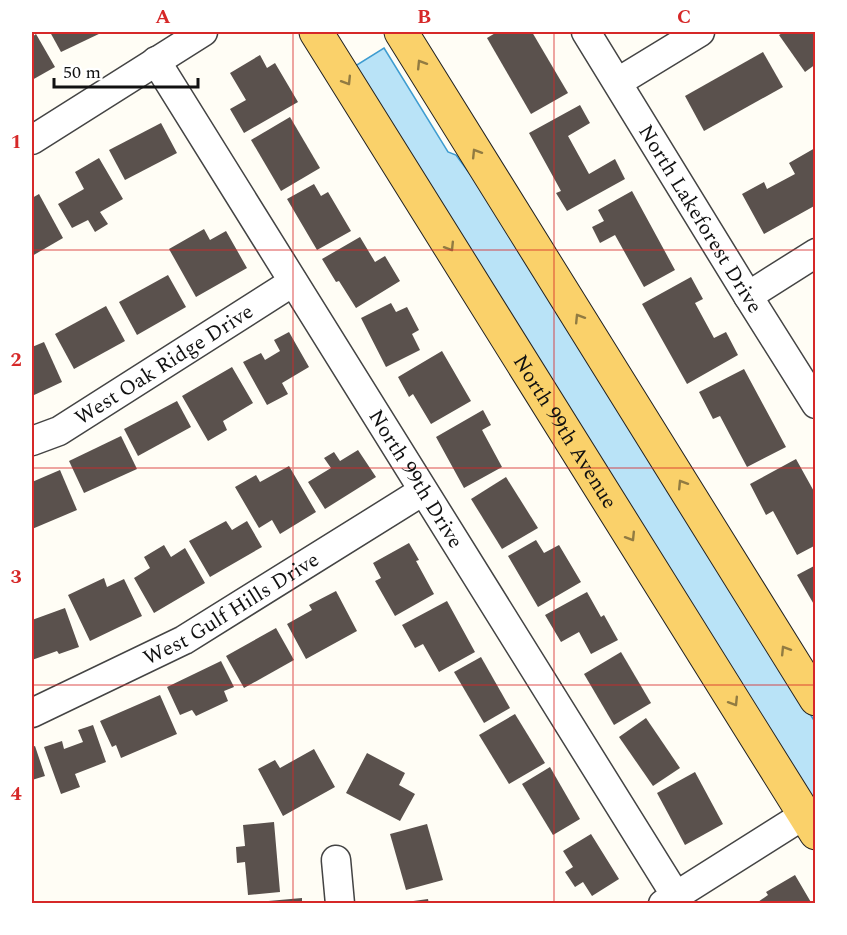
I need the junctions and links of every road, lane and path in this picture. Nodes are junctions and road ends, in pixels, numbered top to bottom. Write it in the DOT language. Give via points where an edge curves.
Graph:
graph roads {
  1 [pos="203,32"];
  2 [pos="316,32"];
  3 [pos="401,32"];
  4 [pos="586,32"];
  5 [pos="700,32"];
  6 [pos="156,61"];
  7 [pos="618,82"];
  8 [pos="32,140"];
  9 [pos="816,253"];
  10 [pos="293,282"];
  11 [pos="748,296"];
  12 [pos="816,404"];
  13 [pos="32,441"];
  14 [pos="423,491"];
  15 [pos="816,699"];
  16 [pos="32,713"];
  17 [pos="810,824"];
  18 [pos="336,860"];
  19 [pos="669,900"];
  20 [pos="340,903"];
  1 -- 6 [label="street"];
  2 -- 17 [label="main road, North 99th Avenue, one-way"];
  15 -- 3 [label="main road, one-way"];
  4 -- 7 [label="street, North Lakeforest Drive"];
  5 -- 7 [label="street"];
  6 -- 8 [label="street"];
  6 -- 10 [label="street, North 99th Drive"];
  7 -- 11 [label="street, North Lakeforest Drive"];
  9 -- 11 [label="street"];
  10 -- 13 [label="street, West Oak Ridge Drive" via="59,431"];
  10 -- 14 [label="street, North 99th Drive"];
  11 -- 12 [label="street, North Lakeforest Drive"];
  14 -- 16 [label="street, West Gulf Hills Drive" via="184,640"];
  14 -- 19 [label="street, North 99th Drive"];
  17 -- 19 [label="street"];
  18 -- 20 [label="street"];
}
